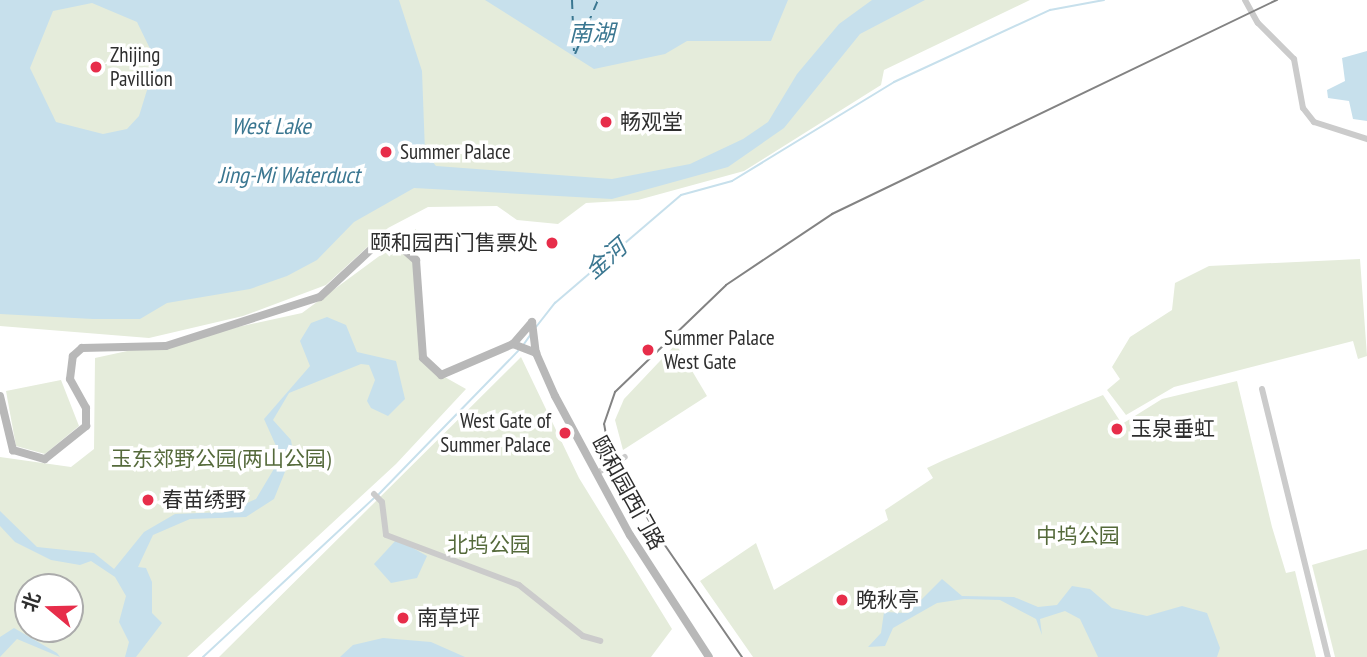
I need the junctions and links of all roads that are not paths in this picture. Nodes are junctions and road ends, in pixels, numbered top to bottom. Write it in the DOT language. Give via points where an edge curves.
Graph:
graph roads {
  1 [pos="1245,0"];
  2 [pos="1367,139"];
  3 [pos="517,348"];
  4 [pos="536,353"];
  5 [pos="1262,390"];
  6 [pos="0,396"];
  7 [pos="625,457"];
  8 [pos="597,473"];
  9 [pos="376,496"];
  10 [pos="600,641"];
  11 [pos="709,657"];
  12 [pos="1328,657"];
  1 -- 2 [label="street" via="1258,23 1294,58 1303,108 1314,122"];
  3 -- 4 [label="street"];
  3 -- 4 [label="street, 颐和园西门路" via="532,326"];
  3 -- 6 [label="street" via="441,375 423,358 416,260 395,242 378,243 317,298 166,346 82,348 73,356 70,379 86,408 86,426 45,459 13,450"];
  4 -- 8 [label="street, 颐和园西门路"];
  5 -- 12 [label="street"];
  7 -- 8 [label="street"];
  8 -- 11 [label="street, 颐和园西门路"];
  9 -- 10 [label="street" via="386,535 519,585 583,636"];
}
